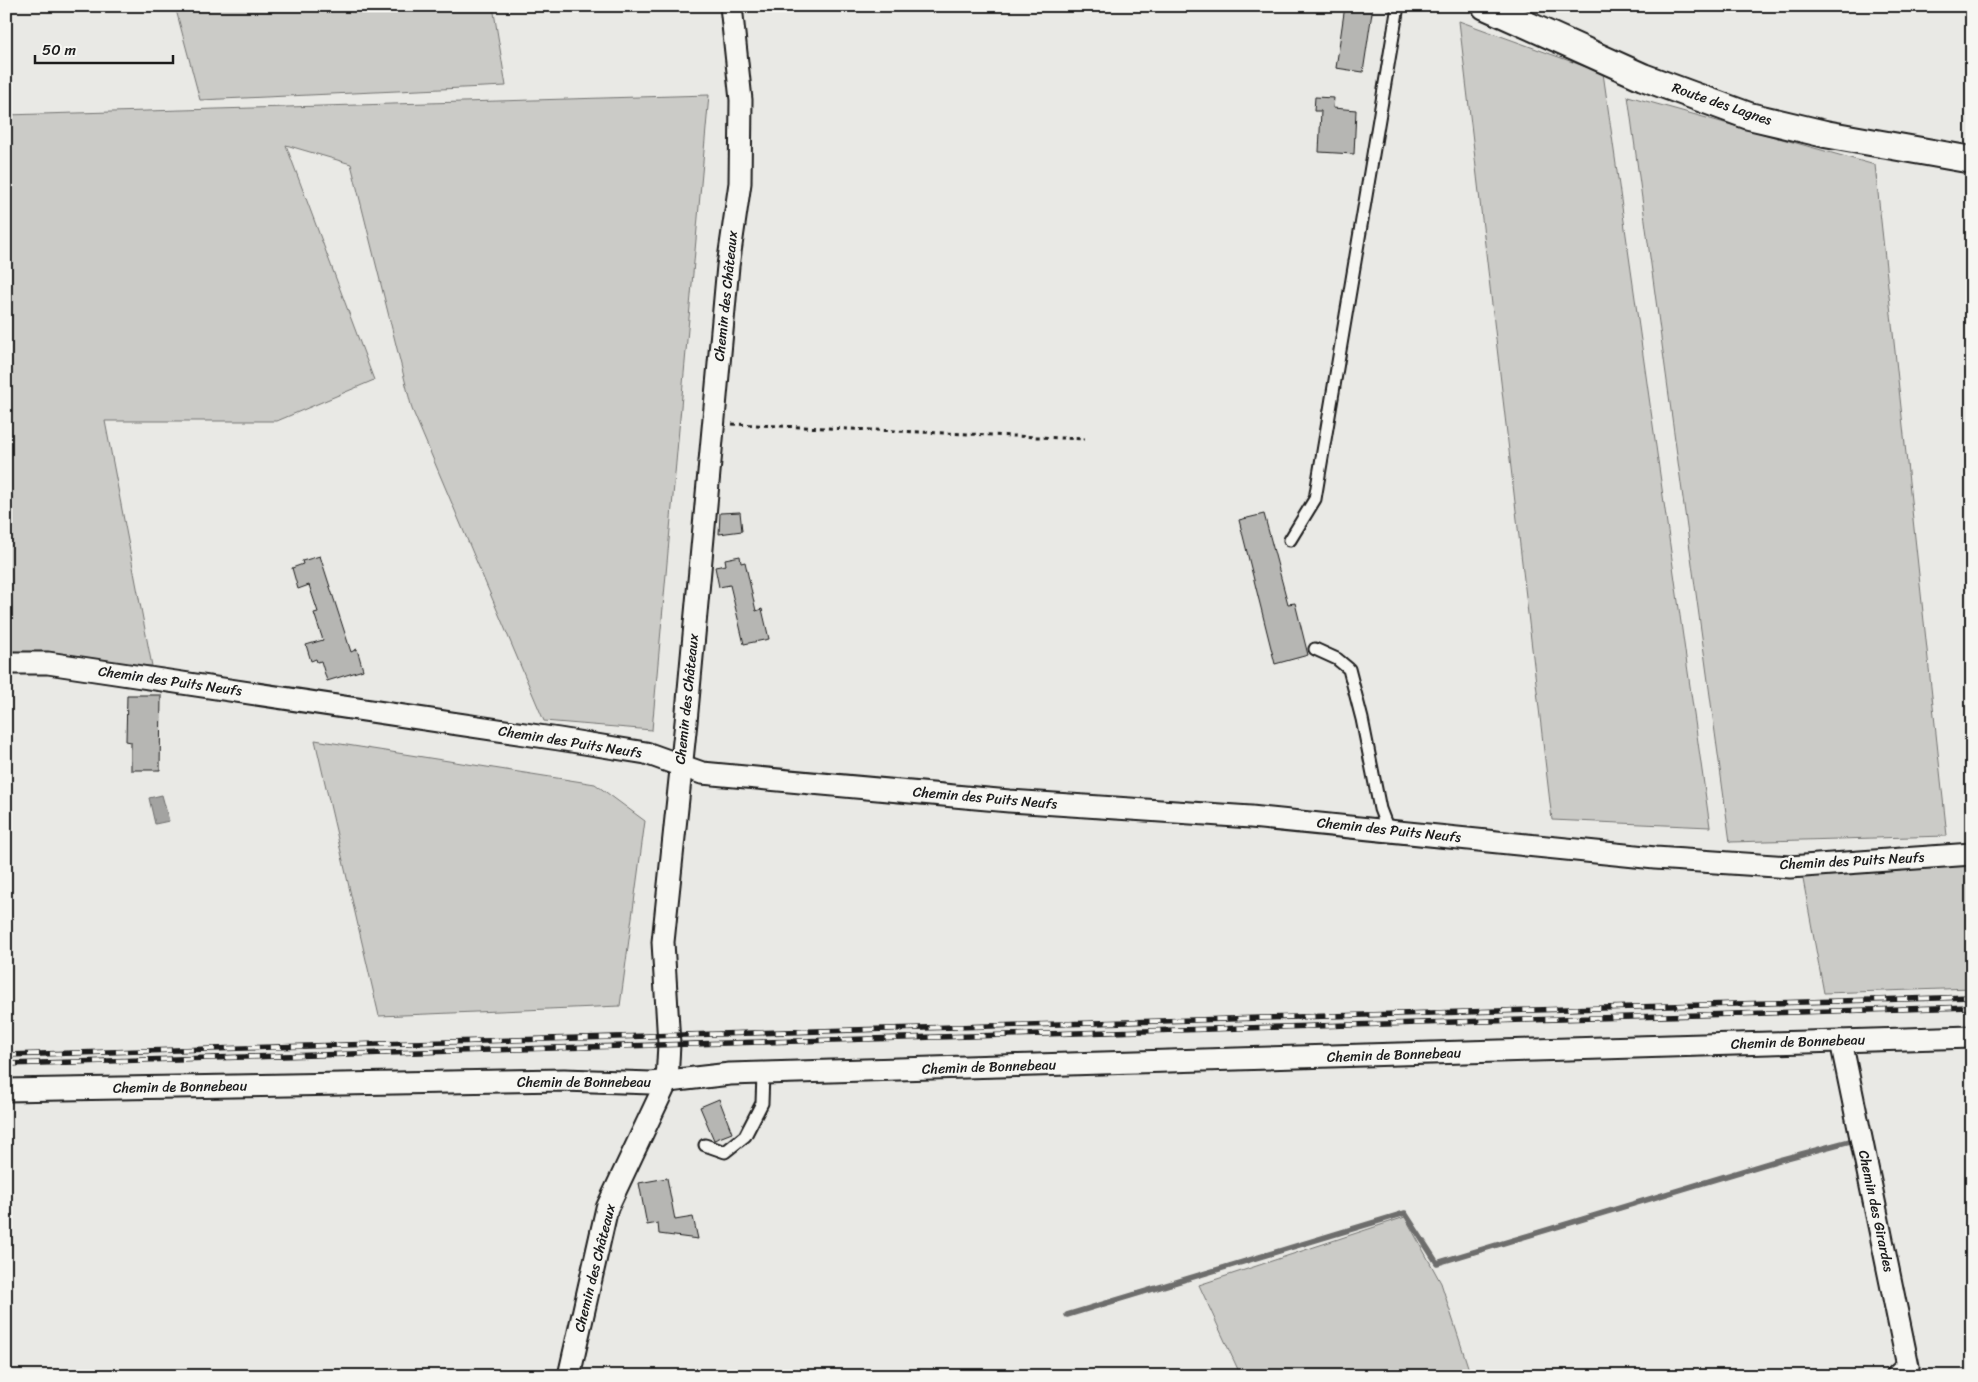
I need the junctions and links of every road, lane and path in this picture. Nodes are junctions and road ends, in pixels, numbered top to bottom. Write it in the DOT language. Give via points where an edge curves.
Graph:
graph roads {
  1 [pos="732,6"];
  2 [pos="1398,6"];
  3 [pos="1485,6"];
  4 [pos="1972,160"];
  5 [pos="714,423"];
  6 [pos="1084,439"];
  7 [pos="1290,540"];
  8 [pos="1315,649"];
  9 [pos="6,663"];
  10 [pos="680,765"];
  11 [pos="1388,830"];
  12 [pos="1972,854"];
  13 [pos="1972,1037"];
  14 [pos="1841,1041"];
  15 [pos="763,1074"];
  16 [pos="667,1081"];
  17 [pos="6,1090"];
  18 [pos="705,1145"];
  19 [pos="569,1376"];
  20 [pos="1898,1376"];
  1 -- 5 [label="street, Chemin des Châteaux" via="741,100 740,183 728,266"];
  2 -- 7 [label="lane" via="1315,499"];
  3 -- 4 [label="street, Route des Lagnes" via="1643,77 1749,116 1825,134"];
  5 -- 6 [label="path"];
  5 -- 10 [label="street, Chemin des Châteaux"];
  8 -- 11 [label="lane" via="1337,659 1349,669 1380,808"];
  9 -- 10 [label="street, Chemin des Puits Neufs" via="48,663 559,739 646,753"];
  10 -- 11 [label="street, Chemin des Puits Neufs" via="702,772 812,783"];
  10 -- 16 [label="street, Chemin des Châteaux" via="663,942"];
  11 -- 12 [label="street, Chemin des Puits Neufs" via="1655,858 1790,867"];
  13 -- 14 [label="street, Chemin de Bonnebeau"];
  14 -- 15 [label="street, Chemin de Bonnebeau"];
  14 -- 20 [label="street, Chemin des Girardes" via="1908,1366"];
  15 -- 16 [label="street, Chemin de Bonnebeau"];
  15 -- 18 [label="lane" via="762,1103 745,1136 725,1152"];
  16 -- 17 [label="street, Chemin de Bonnebeau" via="544,1080"];
  16 -- 19 [label="street, Chemin des Châteaux" via="607,1208"];
}
